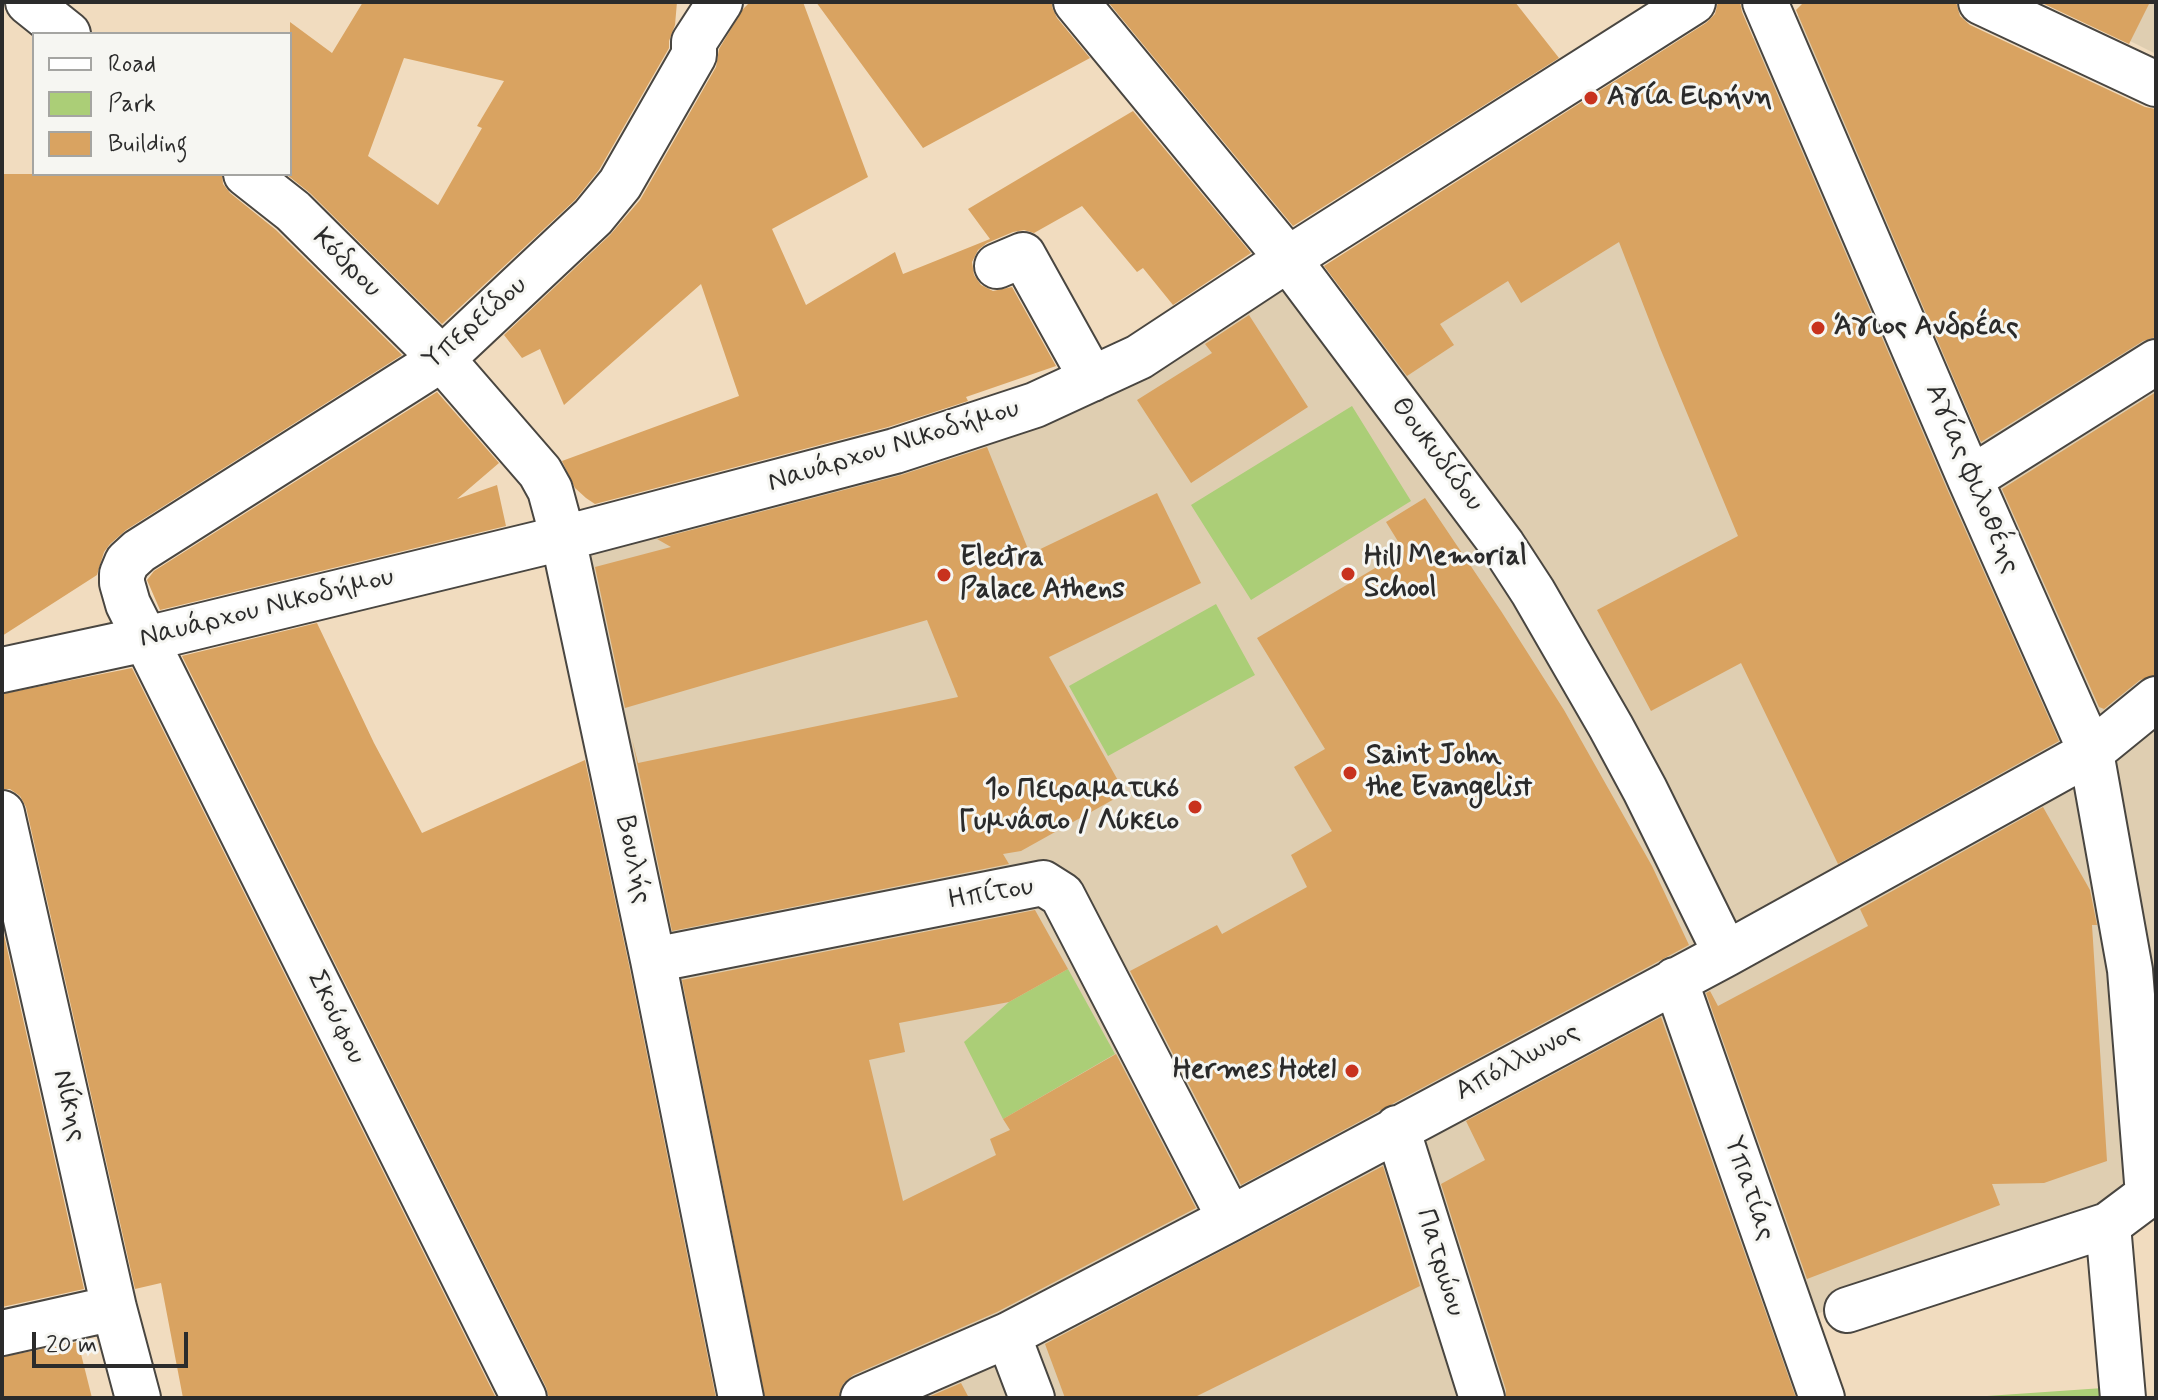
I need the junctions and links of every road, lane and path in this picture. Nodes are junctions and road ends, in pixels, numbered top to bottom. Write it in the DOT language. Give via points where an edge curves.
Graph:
graph roads {
  1 [pos="28,2"];
  2 [pos="720,2"];
  3 [pos="1076,2"];
  4 [pos="1693,2"];
  5 [pos="1765,2"];
  6 [pos="1981,2"];
  7 [pos="66,32"];
  8 [pos="2156,84"];
  9 [pos="249,176"];
  10 [pos="1288,259"];
  11 [pos="997,266"];
  12 [pos="442,359"];
  13 [pos="2156,362"];
  14 [pos="1092,379"];
  15 [pos="1970,479"];
  16 [pos="563,538"];
  17 [pos="146,639"];
  18 [pos="2,670"];
  19 [pos="2156,699"];
  20 [pos="2091,752"];
  21 [pos="2,813"];
  22 [pos="1726,954"];
  23 [pos="653,960"];
  24 [pos="2143,969"];
  25 [pos="1675,980"];
  26 [pos="1397,1128"];
  27 [pos="1230,1219"];
  28 [pos="2108,1225"];
  29 [pos="114,1308"];
  30 [pos="1847,1310"];
  31 [pos="2,1333"];
  32 [pos="1008,1335"];
  33 [pos="138,1398"];
  34 [pos="524,1398"];
  35 [pos="741,1398"];
  36 [pos="863,1398"];
  37 [pos="1032,1398"];
  38 [pos="1482,1398"];
  39 [pos="1822,1398"];
  40 [pos="2123,1398"];
  1 -- 7 [label="street"];
  2 -- 12 [label="street, Υπερείδου" via="620,184 593,217"];
  3 -- 10 [label="street, Θουκυδίδου"];
  4 -- 10 [label="street, Ναυάρχου Νικοδήμου"];
  5 -- 15 [label="street, Αγίας Φιλοθέης"];
  6 -- 8 [label="street"];
  9 -- 12 [label="street, Κόδρου" via="293,211"];
  10 -- 14 [label="street, Ναυάρχου Νικοδήμου" via="1139,357"];
  10 -- 22 [label="street, Θουκυδίδου" via="1533,592 1645,790"];
  11 -- 14 [label="street" via="1023,255"];
  12 -- 16 [label="street, Βουλής" via="540,472"];
  12 -- 17 [label="street, Υπερείδου" via="133,556 123,569 122,583"];
  13 -- 15 [label="street"];
  14 -- 16 [label="street, Ναυάρχου Νικοδήμου" via="1035,405 895,451"];
  15 -- 20 [label="street, Αγίας Φιλοθέης"];
  16 -- 17 [label="street, Ναυάρχου Νικοδήμου"];
  16 -- 23 [label="street, Βουλής"];
  17 -- 18 [label="street, Ναυάρχου Νικοδήμου"];
  17 -- 34 [label="street, Σκούφου"];
  19 -- 20 [label="street, Απόλλωνος"];
  20 -- 22 [label="street, Απόλλωνος"];
  20 -- 24 [label="street, Αγίας Φιλοθέης"];
  21 -- 29 [label="street, Νίκης"];
  22 -- 25 [label="street, Απόλλωνος"];
  23 -- 27 [label="street, Ηπίτου" via="1043,883 1062,895"];
  23 -- 35 [label="street, Βουλής"];
  24 -- 28 [label="street, Αγίας Φιλοθέης" via="2148,1195"];
  25 -- 26 [label="street, Απόλλωνος"];
  25 -- 39 [label="street, Υπατίας"];
  26 -- 27 [label="street, Απόλλωνος"];
  26 -- 38 [label="street, Πατρώου"];
  27 -- 32 [label="street, Απόλλωνος"];
  28 -- 30 [label="street"];
  28 -- 40 [label="street"];
  29 -- 31 [label="street"];
  29 -- 33 [label="street, Νίκης"];
  32 -- 36 [label="street, Απόλλωνος"];
  32 -- 37 [label="street"];
}
